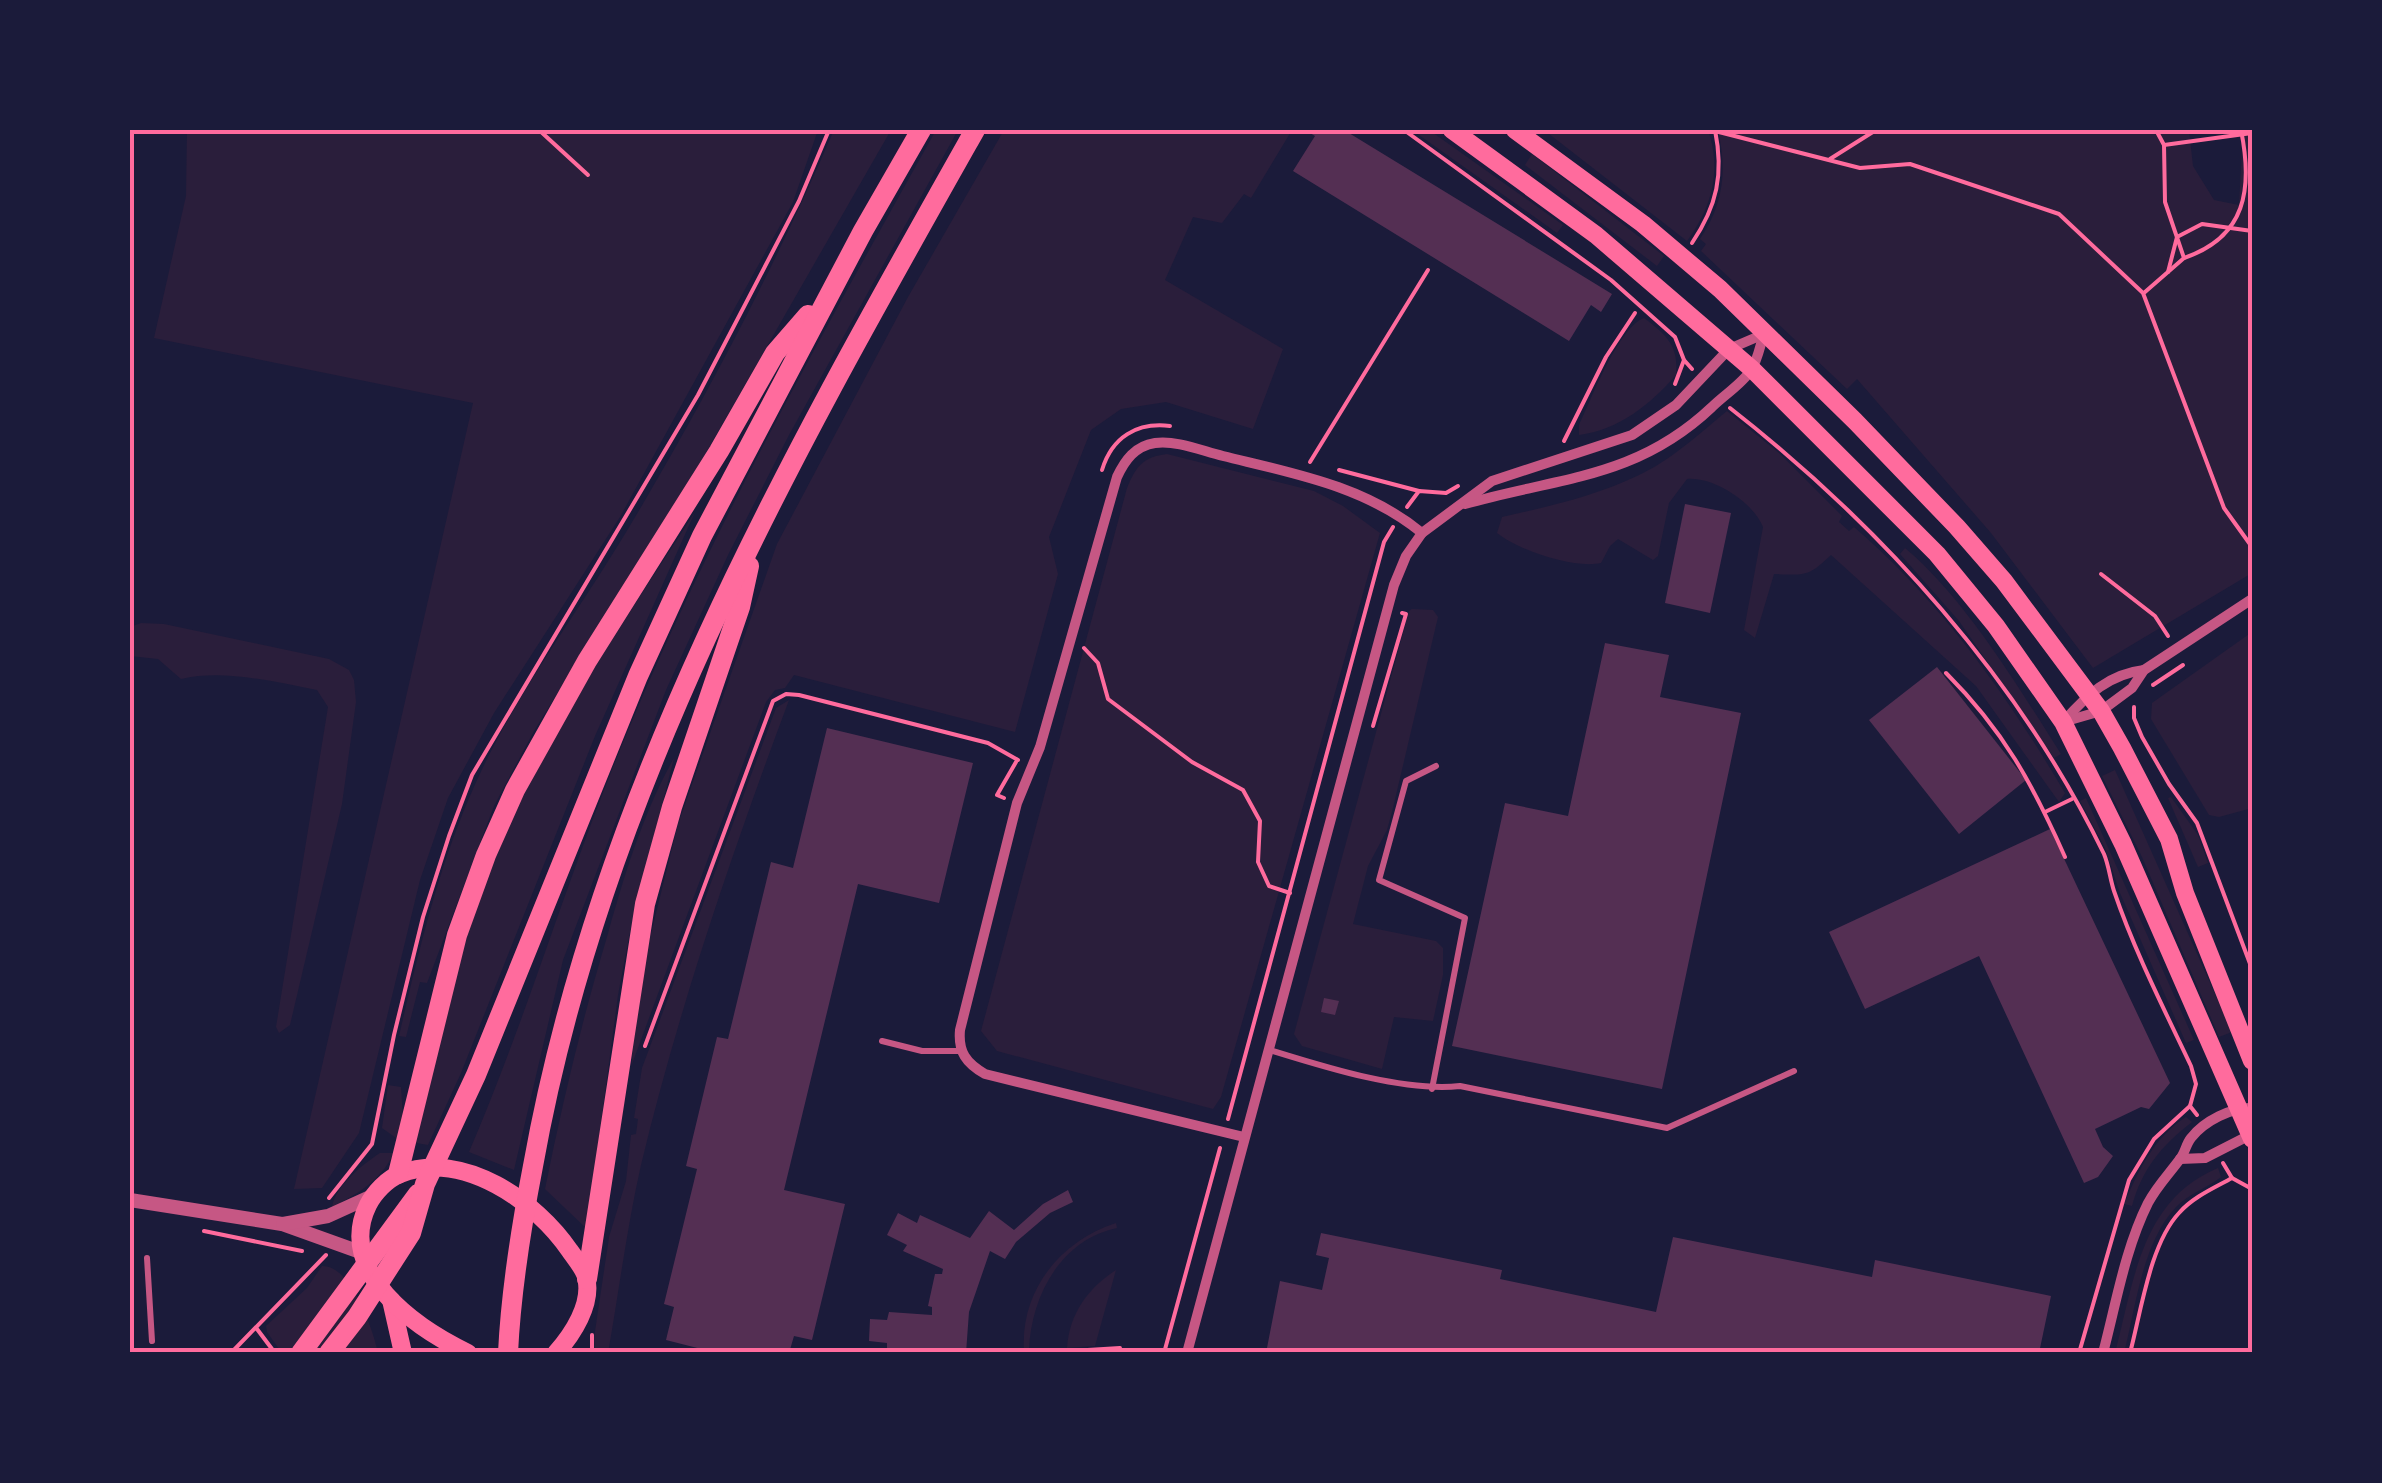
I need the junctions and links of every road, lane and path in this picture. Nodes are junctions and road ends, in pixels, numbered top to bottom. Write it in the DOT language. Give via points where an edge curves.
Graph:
graph roads {
  1 [pos="539,130"];
  2 [pos="555,130"];
  3 [pos="829,130"];
  4 [pos="921,130"];
  5 [pos="975,130"];
  6 [pos="1404,130"];
  7 [pos="1452,130"];
  8 [pos="1515,130"];
  9 [pos="1715,130"];
  10 [pos="1876,130"];
  11 [pos="2156,130"];
  12 [pos="2242,132"];
  13 [pos="2252,133"];
  14 [pos="548,138"];
  15 [pos="2164,144"];
  16 [pos="1828,160"];
  17 [pos="588,175"];
  18 [pos="2230,229"];
  19 [pos="2252,231"];
  20 [pos="2177,237"];
  21 [pos="1691,245"];
  22 [pos="2184,258"];
  23 [pos="1428,270"];
  24 [pos="2168,273"];
  25 [pos="832,287"];
  26 [pos="2143,294"];
  27 [pos="1634,314"];
  28 [pos="1764,334"];
  29 [pos="1729,348"];
  30 [pos="1752,369"];
  31 [pos="1701,378"];
  32 [pos="1721,398"];
  33 [pos="1182,429"];
  34 [pos="1562,445"];
  35 [pos="1298,459"];
  36 [pos="1328,467"];
  37 [pos="1099,482"];
  38 [pos="1418,490"];
  39 [pos="1455,507"];
  40 [pos="1852,517"];
  41 [pos="1847,523"];
  42 [pos="758,530"];
  43 [pos="1422,533"];
  44 [pos="2252,546"];
  45 [pos="2101,574"];
  46 [pos="2252,599"];
  47 [pos="1072,634"];
  48 [pos="2176,649"];
  49 [pos="2194,657"];
  50 [pos="2144,670"];
  51 [pos="1946,673"];
  52 [pos="2147,690"];
  53 [pos="2088,694"];
  54 [pos="2135,704"];
  55 [pos="2100,711"];
  56 [pos="2062,722"];
  57 [pos="1436,766"];
  58 [pos="2074,798"];
  59 [pos="1017,803"];
  60 [pos="2045,812"];
  61 [pos="2065,857"];
  62 [pos="1290,892"];
  63 [pos="2252,969"];
  64 [pos="882,1041"];
  65 [pos="961,1050"];
  66 [pos="1269,1050"];
  67 [pos="642,1054"];
  68 [pos="2252,1062"];
  69 [pos="1794,1071"];
  70 [pos="1432,1089"];
  71 [pos="2244,1108"];
  72 [pos="1216,1114"];
  73 [pos="1229,1114"];
  74 [pos="2204,1126"];
  75 [pos="2251,1136"];
  76 [pos="1244,1137"];
  77 [pos="2218,1153"];
  78 [pos="2180,1159"];
  79 [pos="398,1174"];
  80 [pos="2232,1178"];
  81 [pos="425,1184"];
  82 [pos="2252,1188"];
  83 [pos="372,1196"];
  84 [pos="130,1200"];
  85 [pos="328,1216"];
  86 [pos="282,1224"];
  87 [pos="196,1229"];
  88 [pos="327,1248"];
  89 [pos="360,1252"];
  90 [pos="147,1258"];
  91 [pos="587,1278"];
  92 [pos="391,1300"];
  93 [pos="594,1324"];
  94 [pos="257,1328"];
  95 [pos="152,1341"];
  96 [pos="575,1344"];
  97 [pos="1120,1348"];
  98 [pos="232,1353"];
  99 [pos="276,1353"];
  100 [pos="301,1353"];
  101 [pos="329,1353"];
  102 [pos="403,1353"];
  103 [pos="468,1353"];
  104 [pos="508,1353"];
  105 [pos="556,1353"];
  106 [pos="592,1353"];
  107 [pos="1039,1353"];
  108 [pos="1187,1353"];
  109 [pos="2103,1353"];
  110 [pos="2130,1353"];
  1 -- 14 [label="path"];
  2 -- 14 [label="path"];
  3 -- 85 [label="path" via="698,396 472,775 424,917 372,1144 324,1203"];
  4 -- 25 [label="highway"];
  5 -- 42 [label="highway"];
  6 -- 31 [label="path" via="1611,280 1675,337"];
  7 -- 29 [label="main road" via="1596,235"];
  8 -- 28 [label="main road" via="1642,224"];
  9 -- 16 [label="path"];
  9 -- 21 [label="path" via="1715,201"];
  10 -- 16 [label="path"];
  11 -- 15 [label="path"];
  12 -- 13 [label="path"];
  12 -- 15 [label="path"];
  12 -- 18 [label="path" via="2246,188"];
  14 -- 17 [label="path"];
  15 -- 20 [label="path" via="2165,202"];
  16 -- 26 [label="path" via="1860,168 1910,164 2058,214"];
  18 -- 19 [label="path"];
  18 -- 20 [label="path" via="2202,224"];
  18 -- 22 [label="path"];
  20 -- 22 [label="path"];
  20 -- 24 [label="path"];
  22 -- 24 [label="path"];
  23 -- 35 [label="path" via="1310,462"];
  24 -- 26 [label="path"];
  25 -- 79 [label="highway" via="775,353 515,790 457,935"];
  25 -- 81 [label="highway" via="702,536 638,676"];
  26 -- 44 [label="path" via="2224,508"];
  27 -- 34 [label="path"];
  28 -- 29 [label="street"];
  28 -- 30 [label="street"];
  28 -- 53 [label="main road" via="1958,527"];
  29 -- 30 [label="main road"];
  29 -- 31 [label="street"];
  30 -- 32 [label="street"];
  30 -- 56 [label="main road" via="1937,554"];
  31 -- 39 [label="street" via="1632,435 1492,481"];
  32 -- 39 [label="street" via="1691,427 1618,467"];
  32 -- 40 [label="path" via="1781,445"];
  33 -- 37 [label="path" via="1154,424 1131,430 1114,444"];
  36 -- 38 [label="path"];
  39 -- 43 [label="street"];
  40 -- 41 [label="path"];
  40 -- 58 [label="path" via="1956,624"];
  42 -- 91 [label="highway" via="740,607 645,904"];
  42 -- 104 [label="highway" via="716,612 628,824 582,956 545,1096"];
  43 -- 47 [label="street" via="1351,491 1154,443 1128,457 1117,477"];
  43 -- 66 [label="street" via="1394,585"];
  45 -- 48 [label="path" via="2155,616"];
  46 -- 48 [label="street"];
  47 -- 59 [label="street"];
  47 -- 62 [label="path" via="1098,663 1108,699 1192,762 1243,790 1260,821 1258,862 1269,886"];
  48 -- 50 [label="street"];
  49 -- 52 [label="path"];
  50 -- 53 [label="street" via="2122,672"];
  50 -- 55 [label="street"];
  51 -- 60 [label="path" via="2009,748"];
  53 -- 55 [label="main road"];
  53 -- 56 [label="street"];
  54 -- 63 [label="path" via="2142,738 2197,823"];
  55 -- 56 [label="street"];
  55 -- 68 [label="main road" via="2168,839"];
  56 -- 71 [label="main road"];
  57 -- 70 [label="lane" via="1406,781 1379,880 1466,918"];
  58 -- 60 [label="path"];
  58 -- 74 [label="path" via="2191,1066 2196,1084 2190,1106"];
  59 -- 65 [label="street" via="960,1030"];
  59 -- 67 [label="path" via="997,795 1018,760 988,744 798,695 779,697 768,710"];
  60 -- 61 [label="path"];
  64 -- 65 [label="lane" via="922,1051"];
  65 -- 76 [label="street" via="985,1074"];
  66 -- 70 [label="lane"];
  66 -- 76 [label="street"];
  69 -- 70 [label="lane" via="1667,1128 1460,1086"];
  71 -- 74 [label="street"];
  71 -- 75 [label="main road"];
  72 -- 73 [label="path"];
  74 -- 78 [label="street"];
  75 -- 77 [label="street"];
  76 -- 108 [label="street"];
  77 -- 78 [label="street"];
  77 -- 80 [label="path"];
  78 -- 109 [label="street" via="2148,1204"];
  79 -- 83 [label="main road"];
  79 -- 91 [label="main road" via="438,1168 494,1184 551,1225"];
  80 -- 82 [label="path"];
  80 -- 110 [label="path" via="2178,1213 2159,1246"];
  81 -- 100 [label="highway"];
  81 -- 101 [label="highway" via="411,1234"];
  83 -- 85 [label="street"];
  83 -- 89 [label="main road"];
  84 -- 86 [label="street"];
  85 -- 86 [label="street"];
  86 -- 88 [label="street"];
  87 -- 88 [label="path"];
  88 -- 89 [label="street"];
  88 -- 94 [label="path"];
  89 -- 92 [label="main road"];
  90 -- 95 [label="lane"];
  91 -- 96 [label="main road"];
  92 -- 102 [label="main road"];
  92 -- 103 [label="main road" via="414,1323"];
  93 -- 106 [label="path"];
  94 -- 98 [label="path"];
  94 -- 99 [label="path"];
  96 -- 105 [label="main road"];
  97 -- 107 [label="path"];
}
